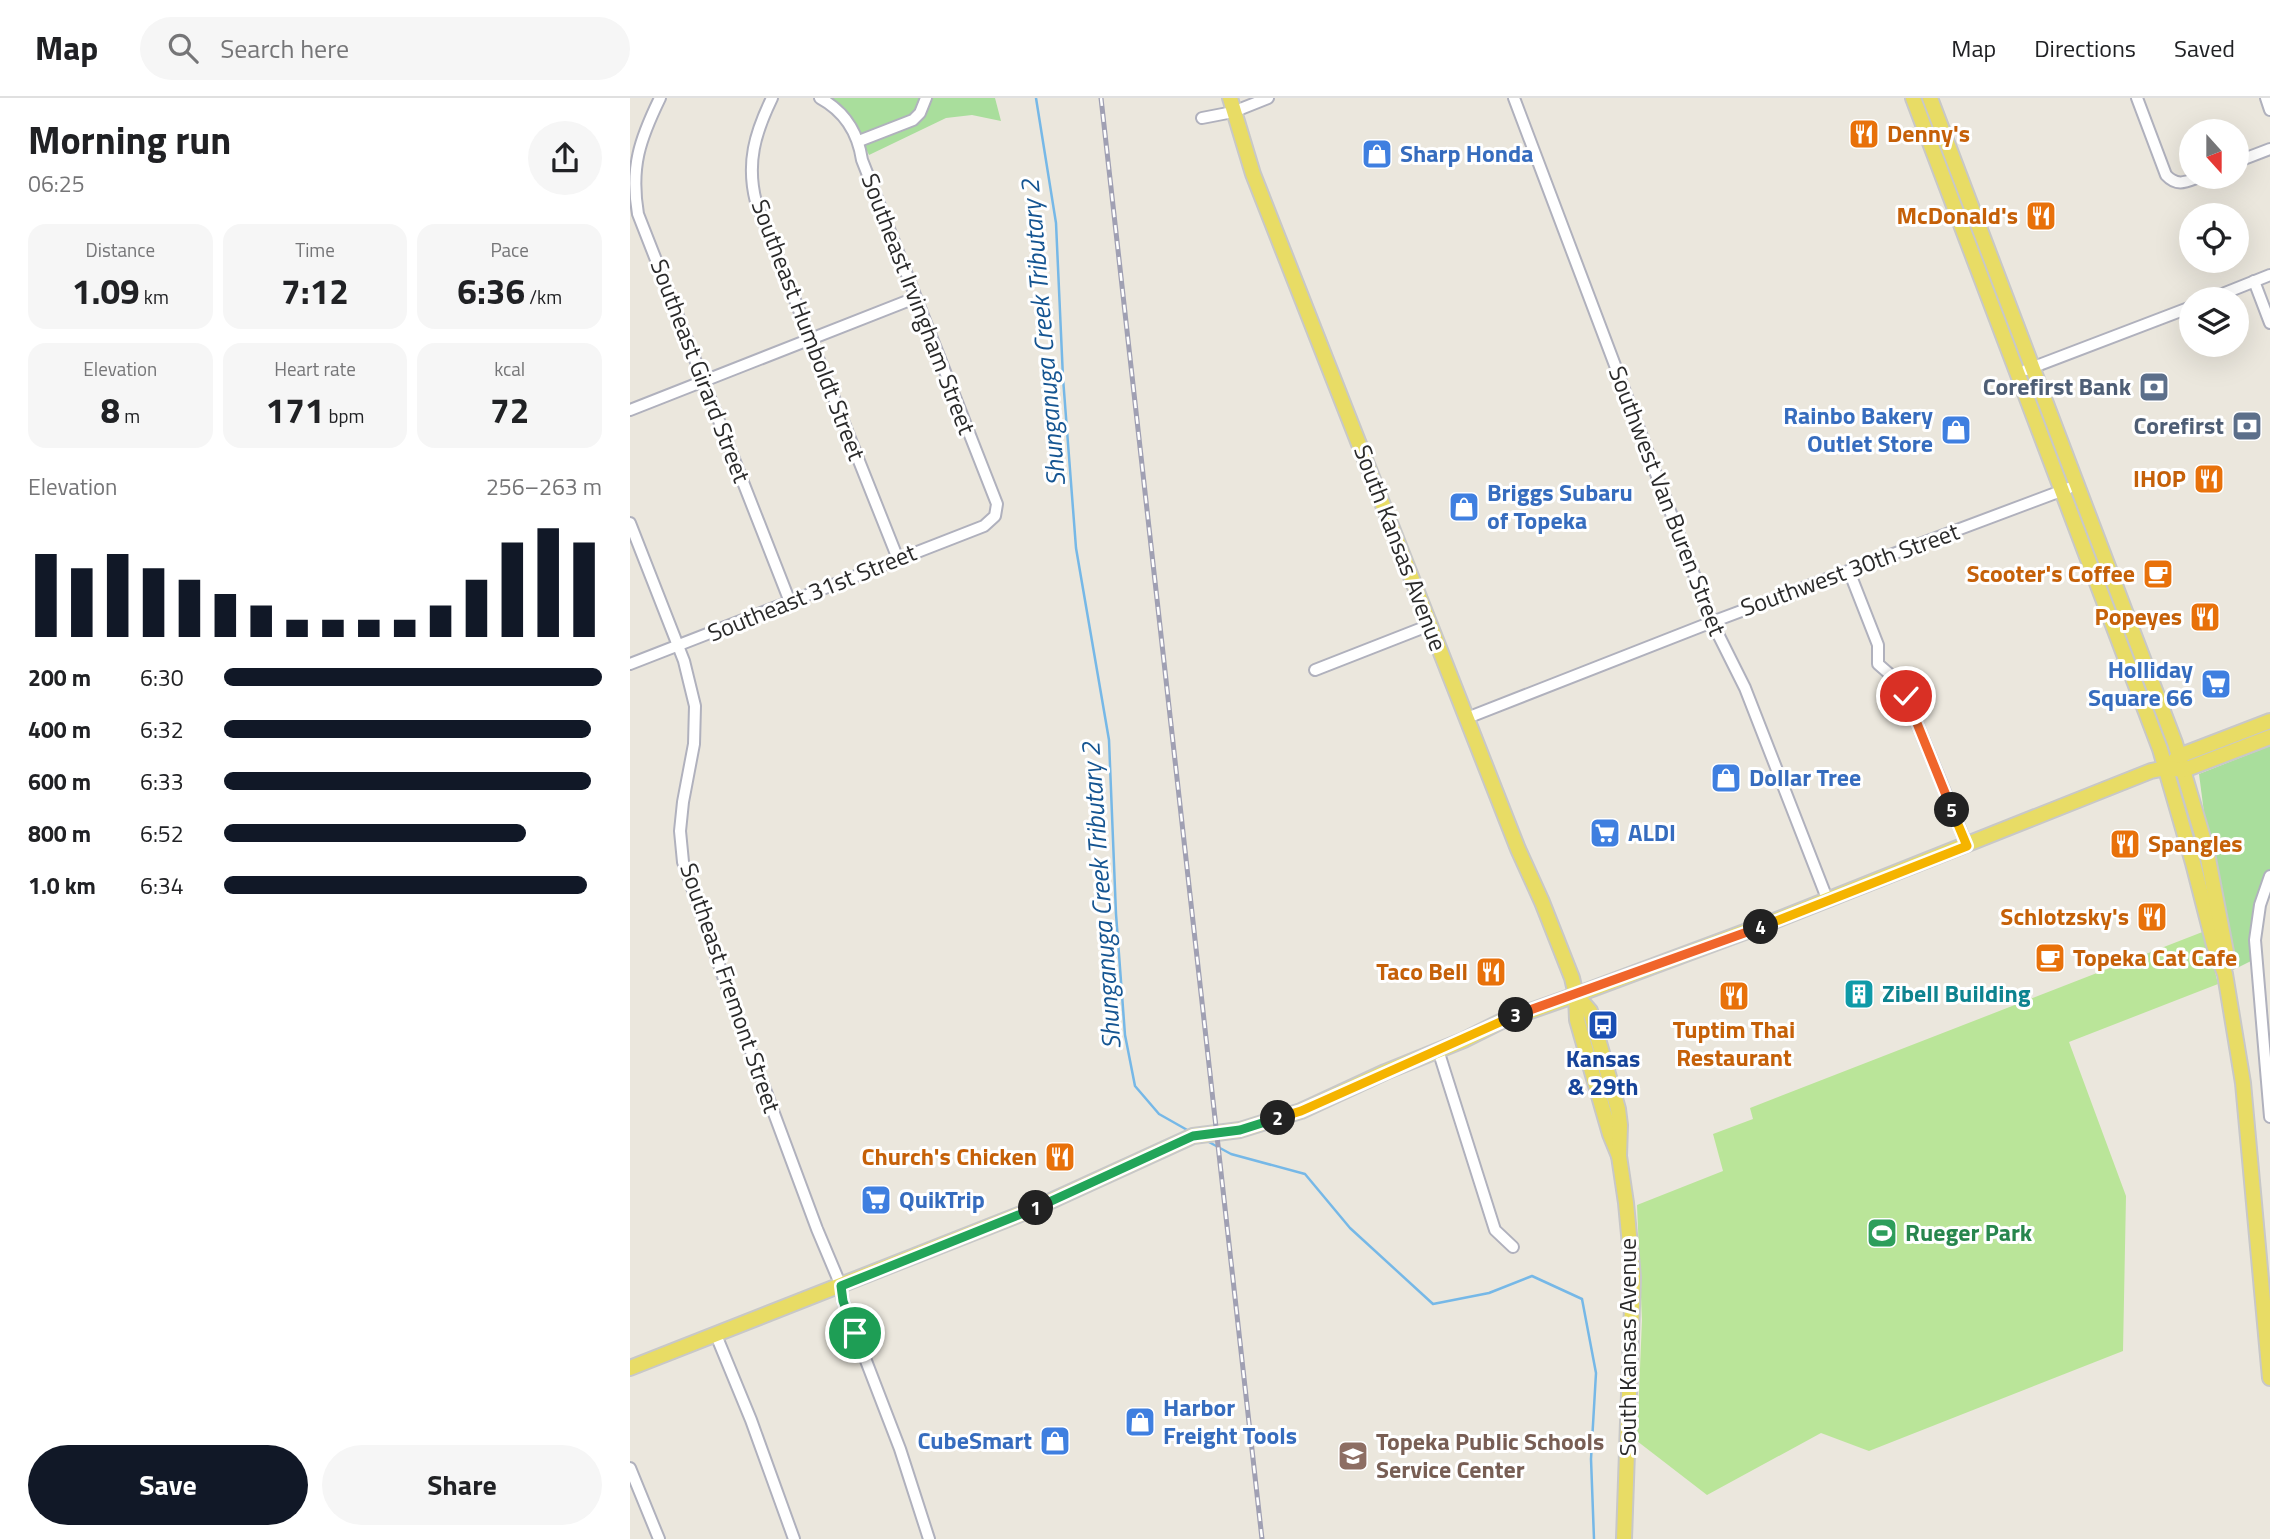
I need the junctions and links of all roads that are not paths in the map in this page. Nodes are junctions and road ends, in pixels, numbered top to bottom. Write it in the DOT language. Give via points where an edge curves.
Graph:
graph roads {
  1 [pos="660,98"];
  2 [pos="772,98"];
  3 [pos="820,98"];
  4 [pos="926,98"];
  5 [pos="1268,98"];
  6 [pos="1514,98"];
  7 [pos="1913,98"];
  8 [pos="1930,98"];
  9 [pos="2137,98"];
  10 [pos="2266,98"];
  11 [pos="1231,105"];
  12 [pos="2270,110"];
  13 [pos="1202,118"];
  14 [pos="859,141"];
  15 [pos="2270,149"];
  16 [pos="1952,153"];
  17 [pos="2249,157"];
  18 [pos="1936,158"];
  19 [pos="2179,182"];
  20 [pos="2270,275"];
  21 [pos="2254,281"];
  22 [pos="2239,287"];
  23 [pos="915,298"];
  24 [pos="2179,312"];
  25 [pos="2270,323"];
  26 [pos="811,338"];
  27 [pos="2032,368"];
  28 [pos="2016,373"];
  29 [pos="702,381"];
  30 [pos="630,410"];
  31 [pos="2077,485"];
  32 [pos="2061,491"];
  33 [pos="993,520"];
  34 [pos="630,523"];
  35 [pos="898,559"];
  36 [pos="1849,571"];
  37 [pos="790,602"];
  38 [pos="1712,622"];
  39 [pos="1430,625"];
  40 [pos="678,646"];
  41 [pos="630,664"];
  42 [pos="1315,670"];
  43 [pos="1467,718"];
  44 [pos="2270,721"];
  45 [pos="2270,737"];
  46 [pos="2179,756"];
  47 [pos="2166,768"];
  48 [pos="2184,771"];
  49 [pos="1967,846"];
  50 [pos="2270,876"];
  51 [pos="1828,901"];
  52 [pos="2225,974"];
  53 [pos="1576,995"];
  54 [pos="1438,1050"];
  55 [pos="2270,1117"];
  56 [pos="1513,1247"];
  57 [pos="841,1286"];
  58 [pos="716,1335"];
  59 [pos="630,1368"];
  60 [pos="2270,1378"];
  61 [pos="630,1468"];
  62 [pos="659,1539"];
  63 [pos="794,1539"];
  64 [pos="929,1539"];
  65 [pos="1625,1539"];
  1 -- 29 [label="street, Southeast Girard Street" via="638,148 633,179 636,205"];
  2 -- 26 [label="street, Southeast Humboldt Street" via="754,142 752,188"];
  3 -- 14 [label="street, Southeast Irvingham Street" via="841,114"];
  4 -- 14 [label="street" via="913,120"];
  5 -- 11 [label="street"];
  6 -- 38 [label="street, Southwest Van Buren Street"];
  7 -- 18 [label="main road"];
  8 -- 16 [label="main road"];
  9 -- 19 [label="street" via="2164,172"];
  10 -- 12 [label="street"];
  11 -- 13 [label="street"];
  11 -- 39 [label="main road, South Kansas Avenue" via="1253,174"];
  14 -- 23 [label="street, Southeast Irvingham Street" via="862,160"];
  15 -- 17 [label="street"];
  16 -- 18 [label="main road"];
  16 -- 27 [label="main road"];
  18 -- 28 [label="main road"];
  20 -- 21 [label="street"];
  21 -- 22 [label="street"];
  21 -- 25 [label="street"];
  23 -- 26 [label="street"];
  23 -- 33 [label="street, Southeast Irvingham Street" via="997,504"];
  24 -- 27 [label="street"];
  26 -- 29 [label="street"];
  26 -- 35 [label="street, Southeast Humboldt Street"];
  27 -- 28 [label="street"];
  27 -- 31 [label="main road"];
  28 -- 32 [label="main road"];
  29 -- 30 [label="street"];
  29 -- 37 [label="street, Southeast Girard Street"];
  31 -- 32 [label="street, Southwest 30th Street"];
  31 -- 46 [label="main road"];
  32 -- 36 [label="street, Southwest 30th Street"];
  32 -- 47 [label="main road"];
  33 -- 35 [label="street, Southeast 31st Street"];
  34 -- 40 [label="street, Southeast Fremont Street"];
  35 -- 37 [label="street, Southeast 31st Street"];
  36 -- 38 [label="street, Southwest 30th Street"];
  36 -- 49 [label="street" via="1878,645 1878,664 1901,684"];
  37 -- 40 [label="street, Southeast 31st Street"];
  38 -- 43 [label="street, Southwest 30th Street"];
  38 -- 51 [label="street, Southwest Van Buren Street" via="1745,688"];
  39 -- 42 [label="street"];
  39 -- 43 [label="main road, South Kansas Avenue"];
  40 -- 41 [label="street, Southeast 31st Street"];
  40 -- 57 [label="street, Southeast Fremont Street" via="689,677 696,725 681,821 683,862"];
  43 -- 53 [label="main road, South Kansas Avenue"];
  44 -- 46 [label="main road"];
  45 -- 48 [label="main road"];
  46 -- 47 [label="main road"];
  46 -- 48 [label="main road"];
  47 -- 48 [label="main road"];
  47 -- 49 [label="main road"];
  47 -- 52 [label="main road"];
  48 -- 52 [label="main road" via="2210,864 2226,952"];
  49 -- 51 [label="main road"];
  50 -- 55 [label="street" via="2257,917 2255,950"];
  51 -- 53 [label="main road"];
  52 -- 60 [label="main road" via="2243,1083"];
  53 -- 54 [label="main road"];
  53 -- 65 [label="main road, South Kansas Avenue" via="1577,1020 1619,1156 1633,1278"];
  54 -- 56 [label="street" via="1495,1230"];
  54 -- 57 [label="main road" via="1301,1111 1240,1130 1193,1136 1031,1210"];
  57 -- 58 [label="main road"];
  57 -- 64 [label="street, Southeast Fremont Street"];
  58 -- 59 [label="main road"];
  58 -- 63 [label="street"];
  61 -- 62 [label="street"];
}
